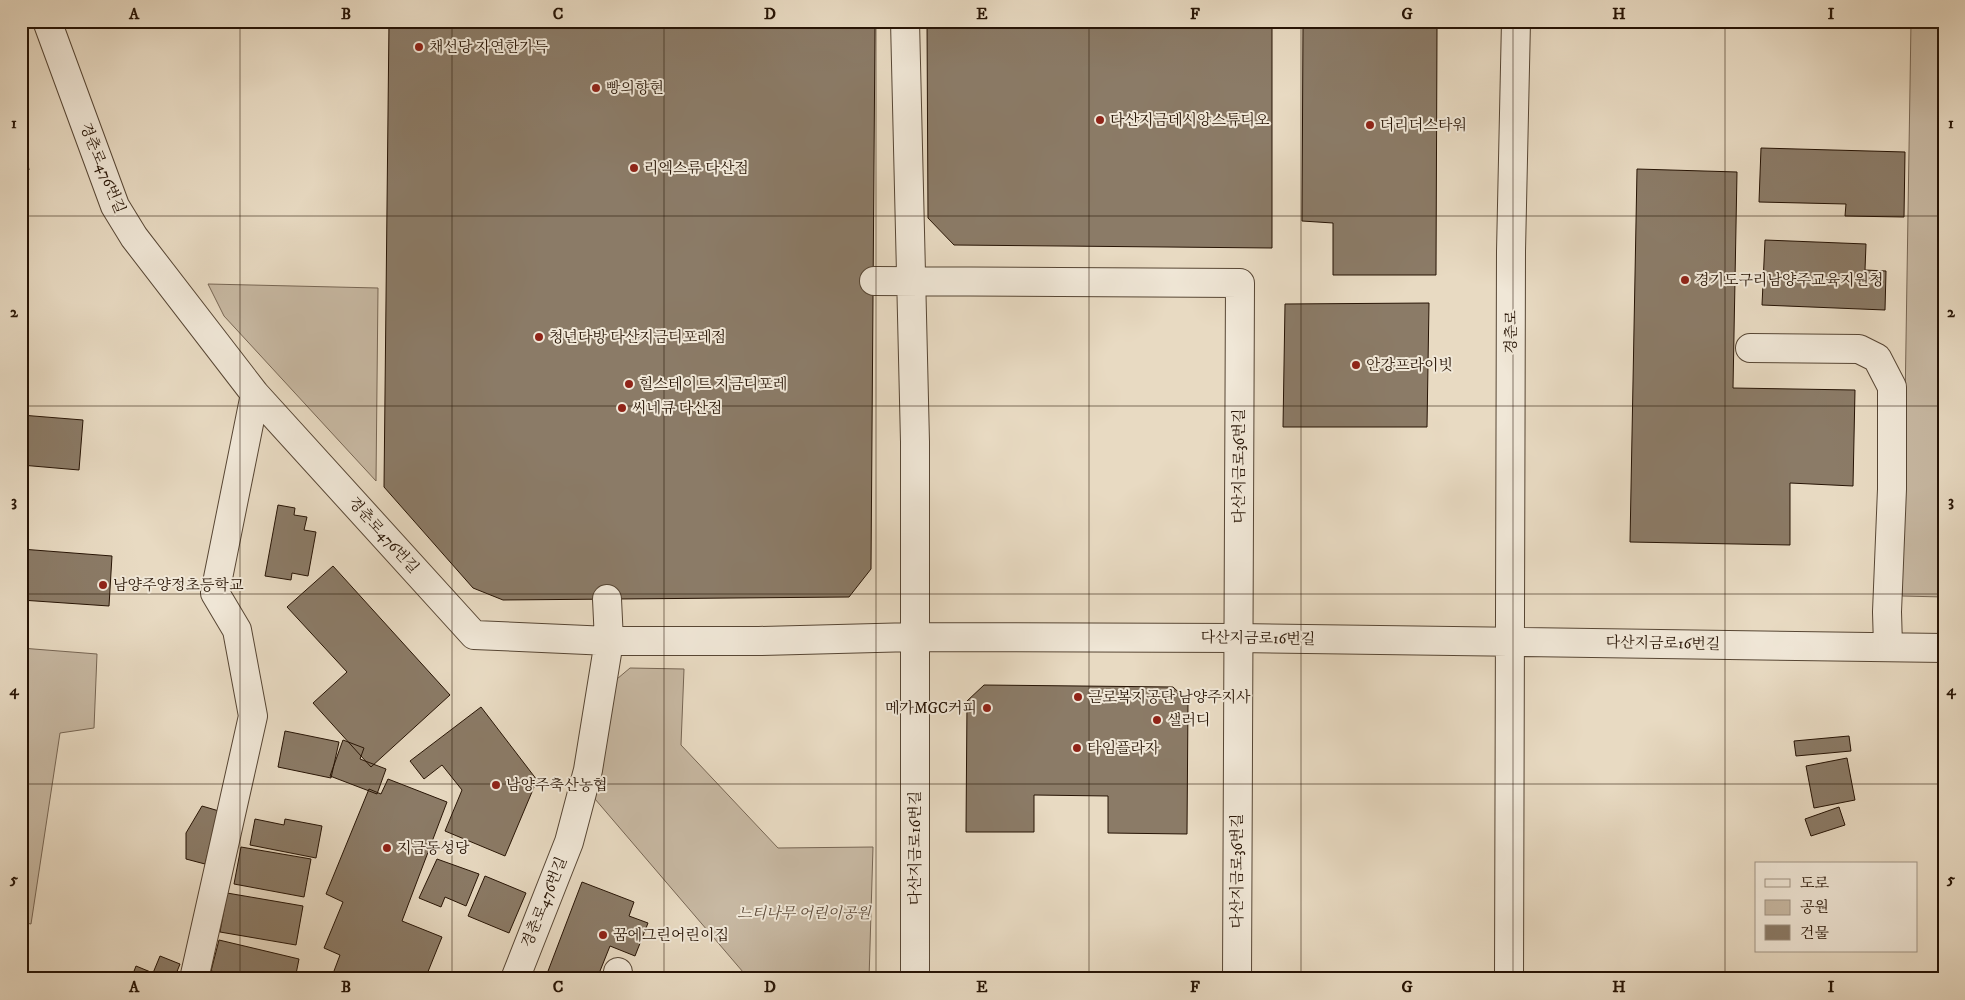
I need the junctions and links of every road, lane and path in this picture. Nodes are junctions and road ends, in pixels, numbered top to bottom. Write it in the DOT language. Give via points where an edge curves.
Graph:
graph roads {
  1 [pos="47,21"];
  2 [pos="905,21"];
  3 [pos="1516,21"];
  4 [pos="874,281"];
  5 [pos="910,281"];
  6 [pos="1750,348"];
  7 [pos="255,394"];
  8 [pos="607,599"];
  9 [pos="914,637"];
  10 [pos="1238,638"];
  11 [pos="609,641"];
  12 [pos="1511,642"];
  13 [pos="1888,646"];
  14 [pos="1944,648"];
  15 [pos="194,979"];
  16 [pos="515,979"];
  17 [pos="915,979"];
  18 [pos="1237,979"];
  19 [pos="1509,979"];
  1 -- 7 [label="street, 경춘로476번길" via="115,206 134,237"];
  2 -- 5 [label="street"];
  3 -- 12 [label="street, 경춘로" via="1511,251"];
  4 -- 5 [label="street"];
  5 -- 9 [label="street" via="915,442"];
  5 -- 10 [label="street, 다산지금로36번길" via="1240,282"];
  6 -- 13 [label="street" via="1859,350 1877,358 1892,387"];
  7 -- 11 [label="street, 경춘로476번길" via="474,635"];
  7 -- 15 [label="street" via="215,593 237,630 253,716"];
  8 -- 11 [label="street"];
  9 -- 10 [label="street, 다산지금로16번길"];
  9 -- 11 [label="street"];
  9 -- 17 [label="street, 다산지금로16번길"];
  10 -- 12 [label="street, 다산지금로16번길"];
  10 -- 18 [label="street, 다산지금로36번길"];
  11 -- 16 [label="street, 경춘로476번길" via="588,770 569,842"];
  12 -- 13 [label="street, 다산지금로16번길"];
  12 -- 19 [label="street"];
  13 -- 14 [label="street, 다산지금로16번길"];
}
